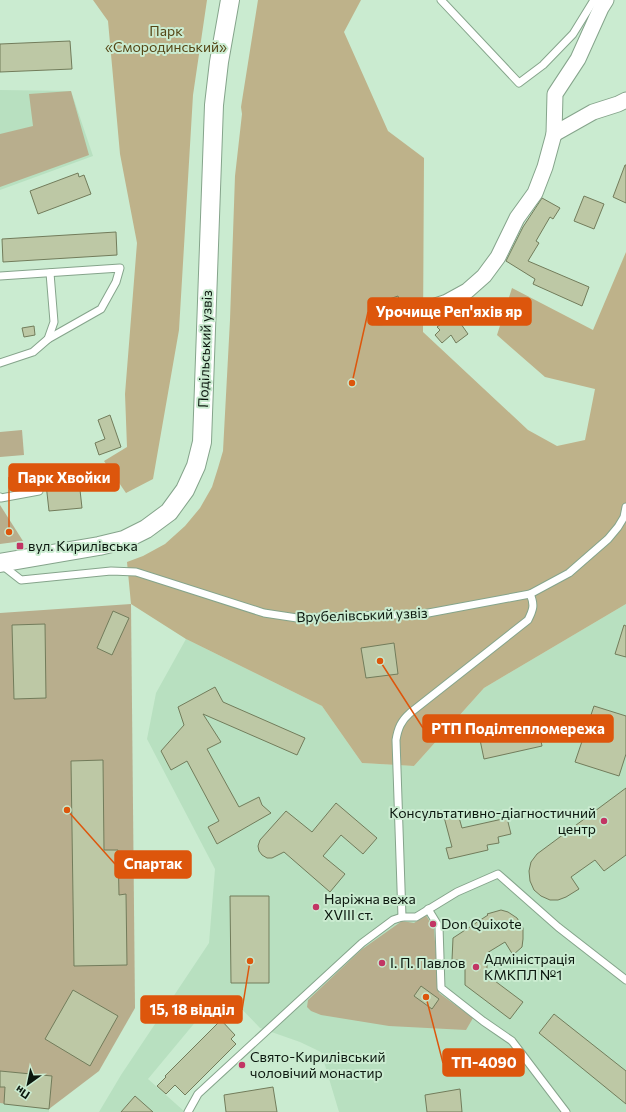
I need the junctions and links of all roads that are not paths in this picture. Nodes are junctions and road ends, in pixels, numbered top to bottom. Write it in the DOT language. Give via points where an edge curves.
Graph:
graph roads {
  1 [pos="230,0"];
  2 [pos="441,0"];
  3 [pos="594,0"];
  4 [pos="606,0"];
  5 [pos="626,100"];
  6 [pos="554,134"];
  7 [pos="50,273"];
  8 [pos="0,276"];
  9 [pos="379,317"];
  10 [pos="48,338"];
  11 [pos="0,363"];
  12 [pos="39,490"];
  13 [pos="0,497"];
  14 [pos="626,508"];
  15 [pos="0,564"];
  16 [pos="530,594"];
  17 [pos="428,909"];
  18 [pos="402,917"];
  19 [pos="626,980"];
  20 [pos="188,1112"];
  21 [pos="566,1112"];
  1 -- 15 [label="street, Подільський узвіз" via="214,105 202,442 196,466 185,490 169,512 146,529 124,540 99,546"];
  2 -- 3 [label="lane" via="519,83 543,65 573,34"];
  4 -- 6 [label="street" via="578,59 555,94"];
  5 -- 6 [label="street" via="593,112"];
  6 -- 9 [label="street" via="535,193 517,218 498,257 484,276 447,302 414,313"];
  7 -- 8 [label="lane"];
  7 -- 10 [label="lane" via="54,322"];
  7 -- 10 [label="lane" via="120,268 116,282 101,309"];
  10 -- 11 [label="lane" via="33,352"];
  12 -- 13 [label="lane"];
  14 -- 16 [label="lane, Врубелівський узвіз" via="624,517 608,539 569,574"];
  15 -- 16 [label="lane, Врубелівський узвіз" via="21,580 111,571 136,572 264,613 297,618 422,614"];
  16 -- 18 [label="lane" via="534,603 528,620 410,713 398,728 396,740"];
  17 -- 18 [label="lane" via="416,917"];
  17 -- 19 [label="lane" via="457,892 498,874 558,927"];
  17 -- 21 [label="lane" via="439,927 441,988 512,1041"];
  18 -- 20 [label="lane" via="392,920 338,964 198,1094"];
}
